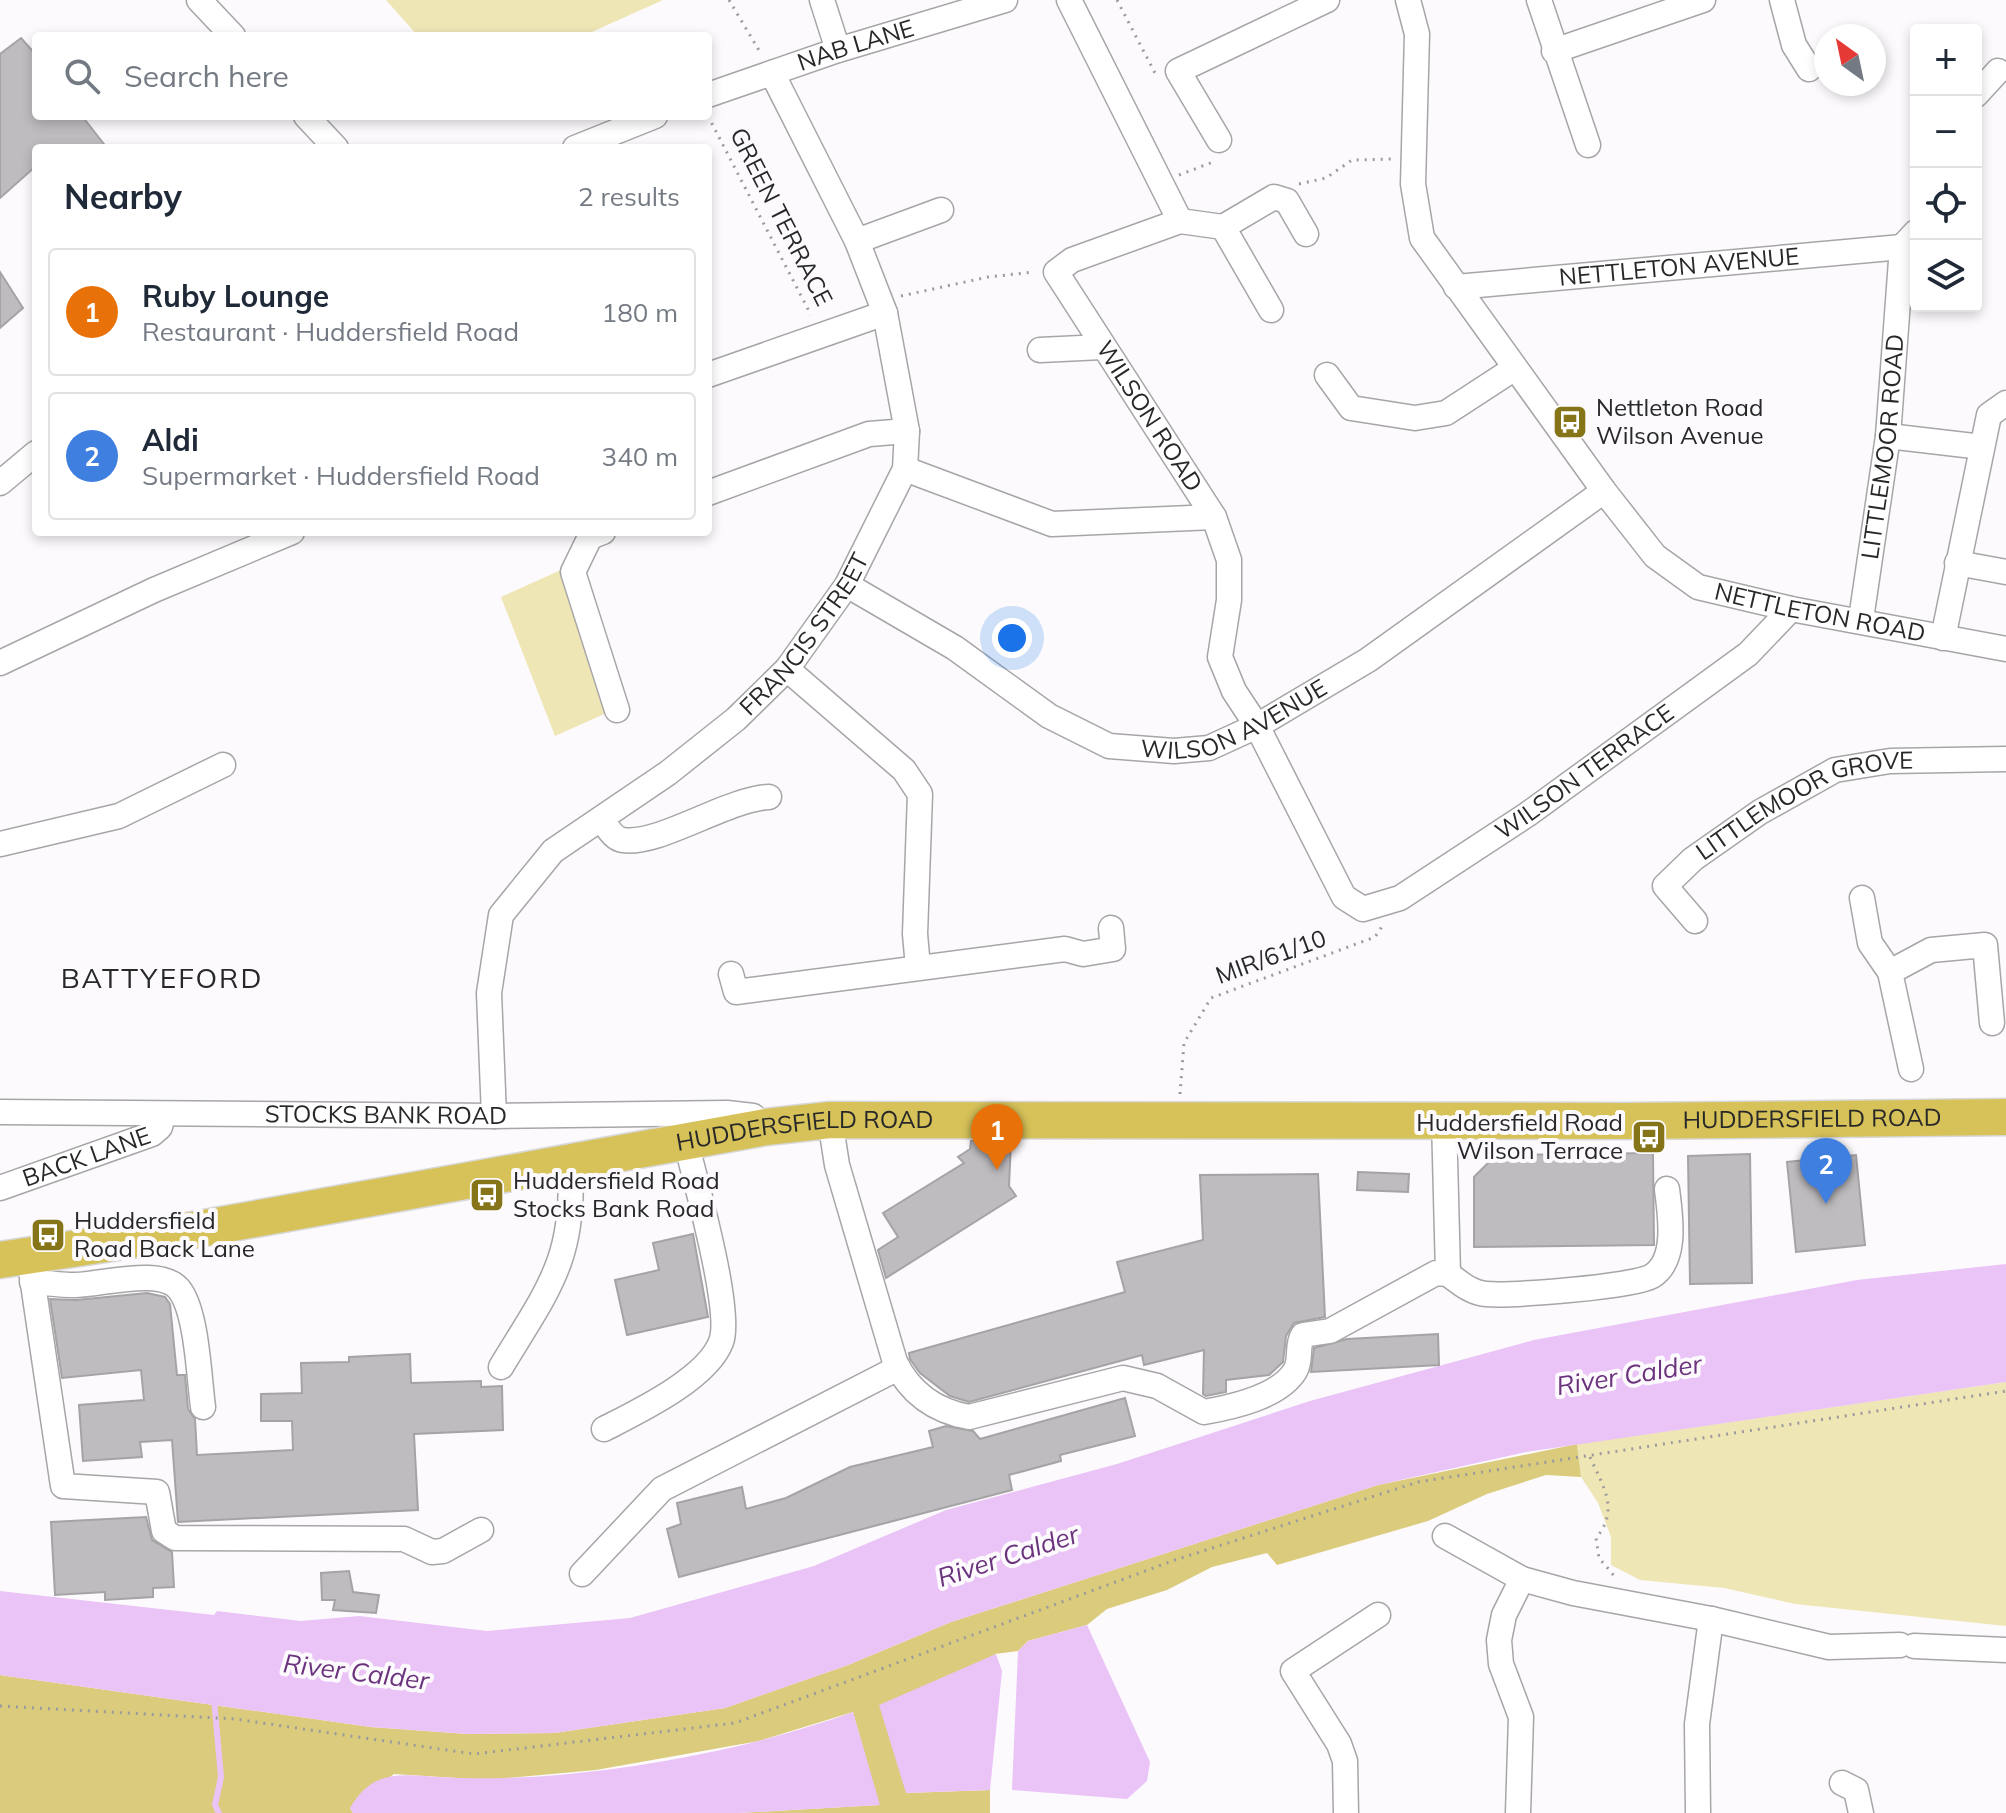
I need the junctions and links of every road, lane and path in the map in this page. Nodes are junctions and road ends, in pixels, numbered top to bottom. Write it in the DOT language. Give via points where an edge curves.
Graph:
graph roads {
  1 [pos="199,0"];
  2 [pos="729,0"];
  3 [pos="822,0"];
  4 [pos="1005,0"];
  5 [pos="1069,0"];
  6 [pos="1117,0"];
  7 [pos="1327,0"];
  8 [pos="1408,0"];
  9 [pos="1539,0"];
  10 [pos="1703,0"];
  11 [pos="1782,0"];
  12 [pos="229,32"];
  13 [pos="838,50"];
  14 [pos="1554,51"];
  15 [pos="1809,69"];
  16 [pos="1178,71"];
  17 [pos="1998,71"];
  18 [pos="772,73"];
  19 [pos="1982,88"];
  20 [pos="712,94"];
  21 [pos="310,120"];
  22 [pos="645,120"];
  23 [pos="710,120"];
  24 [pos="1219,140"];
  25 [pos="332,144"];
  26 [pos="585,144"];
  27 [pos="1588,145"];
  28 [pos="1413,158"];
  29 [pos="1160,181"];
  30 [pos="1288,186"];
  31 [pos="941,210"];
  32 [pos="1180,221"];
  33 [pos="1223,227"];
  34 [pos="1306,234"];
  35 [pos="1909,239"];
  36 [pos="857,241"];
  37 [pos="1056,272"];
  38 [pos="1456,287"];
  39 [pos="884,308"];
  40 [pos="1271,310"];
  41 [pos="822,335"];
  42 [pos="1102,347"];
  43 [pos="1040,350"];
  44 [pos="1515,368"];
  45 [pos="712,374"];
  46 [pos="1327,375"];
  47 [pos="2006,403"];
  48 [pos="907,431"];
  49 [pos="1888,436"];
  50 [pos="1982,447"];
  51 [pos="32,456"];
  52 [pos="905,469"];
  53 [pos="0,483"];
  54 [pos="1604,491"];
  55 [pos="712,492"];
  56 [pos="1214,517"];
  57 [pos="282,536"];
  58 [pos="593,536"];
  59 [pos="1957,563"];
  60 [pos="2006,572"];
  61 [pos="847,585"];
  62 [pos="1791,609"];
  63 [pos="1861,619"];
  64 [pos="1943,638"];
  65 [pos="2006,649"];
  66 [pos="0,663"];
  67 [pos="787,669"];
  68 [pos="617,710"];
  69 [pos="1257,726"];
  70 [pos="2006,759"];
  71 [pos="223,765"];
  72 [pos="769,797"];
  73 [pos="601,819"];
  74 [pos="0,844"];
  75 [pos="1400,898"];
  76 [pos="1862,898"];
  77 [pos="1363,909"];
  78 [pos="1695,921"];
  79 [pos="1111,928"];
  80 [pos="1995,945"];
  81 [pos="918,967"];
  82 [pos="1890,972"];
  83 [pos="731,974"];
  84 [pos="1992,1023"];
  85 [pos="1911,1069"];
  86 [pos="0,1112"];
  87 [pos="163,1114"];
  88 [pos="494,1116"];
  89 [pos="2006,1117"];
  90 [pos="1177,1119"];
  91 [pos="1444,1119"];
  92 [pos="830,1120"];
  93 [pos="766,1127"];
  94 [pos="686,1142"];
  95 [pos="570,1162"];
  96 [pos="0,1188"];
  97 [pos="1667,1189"];
  98 [pos="20,1266"];
  99 [pos="1448,1274"];
  100 [pos="501,1367"];
  101 [pos="898,1368"];
  102 [pos="2006,1391"];
  103 [pos="203,1407"];
  104 [pos="604,1429"];
  105 [pos="1590,1455"];
  106 [pos="481,1530"];
  107 [pos="1445,1536"];
  108 [pos="582,1574"];
  109 [pos="1522,1579"];
  110 [pos="1618,1579"];
  111 [pos="1378,1615"];
  112 [pos="1711,1619"];
  113 [pos="2006,1650"];
  114 [pos="0,1706"];
  115 [pos="1842,1783"];
  116 [pos="1346,1813"];
  117 [pos="1518,1813"];
  118 [pos="1698,1813"];
  119 [pos="1861,1813"];
  1 -- 12 [label="street"];
  2 -- 18 [label="path"];
  3 -- 13 [label="street"];
  4 -- 13 [label="street, NAB LANE"];
  5 -- 29 [label="street"];
  6 -- 16 [label="path" via="1158,79"];
  7 -- 16 [label="street"];
  8 -- 28 [label="street, NETTLETON ROAD" via="1417,34"];
  9 -- 14 [label="street"];
  10 -- 14 [label="street"];
  11 -- 15 [label="street" via="1794,45"];
  13 -- 18 [label="street, NAB LANE"];
  14 -- 27 [label="street"];
  16 -- 24 [label="street"];
  17 -- 19 [label="street"];
  18 -- 20 [label="street, NAB LANE"];
  18 -- 36 [label="street, FRANCIS STREET"];
  21 -- 25 [label="street"];
  22 -- 26 [label="street"];
  23 -- 41 [label="path, GREEN TERRACE"];
  24 -- 29 [label="path" via="1227,155"];
  28 -- 30 [label="path" via="1352,160 1326,178"];
  28 -- 38 [label="street, NETTLETON ROAD" via="1422,238"];
  29 -- 32 [label="street"];
  31 -- 36 [label="street"];
  32 -- 33 [label="street"];
  32 -- 37 [label="street" via="1072,260"];
  33 -- 34 [label="street" via="1274,197 1287,201"];
  33 -- 40 [label="street"];
  35 -- 38 [label="street, NETTLETON AVENUE"];
  35 -- 49 [label="street, LITTLEMOOR ROAD"];
  36 -- 39 [label="street, FRANCIS STREET"];
  37 -- 39 [label="path" via="929,288"];
  37 -- 42 [label="street, WILSON ROAD"];
  38 -- 44 [label="street, NETTLETON ROAD"];
  39 -- 41 [label="street"];
  39 -- 48 [label="street, FRANCIS STREET"];
  41 -- 45 [label="street"];
  42 -- 43 [label="street"];
  42 -- 56 [label="street, WILSON ROAD"];
  44 -- 46 [label="street" via="1446,413 1415,418 1351,408"];
  44 -- 54 [label="street, NETTLETON ROAD"];
  47 -- 50 [label="street" via="1989,415"];
  48 -- 52 [label="street, FRANCIS STREET"];
  48 -- 55 [label="street" via="869,434"];
  49 -- 50 [label="street"];
  49 -- 63 [label="street, LITTLEMOOR ROAD"];
  50 -- 59 [label="street"];
  51 -- 53 [label="street"];
  52 -- 56 [label="street" via="1052,524"];
  52 -- 61 [label="street, FRANCIS STREET"];
  54 -- 62 [label="street, NETTLETON ROAD" via="1655,556 1698,587"];
  54 -- 69 [label="street, WILSON AVENUE" via="1368,660"];
  56 -- 69 [label="street, WILSON ROAD" via="1229,560 1220,657"];
  57 -- 66 [label="street"];
  58 -- 68 [label="street" via="573,572"];
  59 -- 60 [label="street"];
  59 -- 64 [label="street"];
  61 -- 67 [label="street, FRANCIS STREET"];
  61 -- 69 [label="street, WILSON AVENUE" via="955,648 1049,716 1109,746 1209,748"];
  62 -- 63 [label="street, NETTLETON ROAD"];
  62 -- 75 [label="street, WILSON TERRACE" via="1748,654 1528,814"];
  63 -- 64 [label="street, NETTLETON ROAD"];
  64 -- 65 [label="street, NETTLETON ROAD"];
  67 -- 73 [label="street, FRANCIS STREET" via="736,719"];
  67 -- 81 [label="street" via="904,770 920,794"];
  69 -- 77 [label="street, WILSON ROAD" via="1344,897"];
  70 -- 78 [label="street, LITTLEMOOR GROVE" via="1890,761 1835,770 1760,812 1693,859 1665,886"];
  71 -- 74 [label="street" via="119,816"];
  72 -- 73 [label="street" via="739,801 626,841"];
  73 -- 88 [label="street, FRANCIS STREET" via="553,851 501,915 489,993"];
  75 -- 77 [label="street, WILSON TERRACE"];
  75 -- 90 [label="path, MIR/61/10" via="1375,937 1211,998 1184,1043"];
  76 -- 82 [label="street" via="1870,943"];
  79 -- 81 [label="street" via="1113,949 1083,954 1065,949"];
  80 -- 82 [label="street" via="1931,950"];
  80 -- 84 [label="street" via="1989,979"];
  81 -- 83 [label="street" via="736,992"];
  82 -- 85 [label="street"];
  86 -- 87 [label="street, STOCKS BANK ROAD"];
  87 -- 88 [label="street, STOCKS BANK ROAD"];
  87 -- 96 [label="street, BACK LANE" via="152,1134"];
  88 -- 93 [label="street, STOCKS BANK ROAD" via="727,1113 753,1116"];
  89 -- 91 [label="highway, HUDDERSFIELD ROAD"];
  90 -- 91 [label="highway, HUDDERSFIELD ROAD"];
  90 -- 92 [label="highway, HUDDERSFIELD ROAD"];
  91 -- 99 [label="street"];
  92 -- 93 [label="highway, HUDDERSFIELD ROAD"];
  92 -- 101 [label="street" via="837,1165"];
  93 -- 94 [label="highway, HUDDERSFIELD ROAD"];
  94 -- 95 [label="highway, HUDDERSFIELD ROAD"];
  94 -- 104 [label="street" via="717,1286 724,1329 721,1344 690,1378"];
  95 -- 98 [label="highway, HUDDERSFIELD ROAD"];
  95 -- 100 [label="street" via="569,1230 557,1274"];
  97 -- 99 [label="street" via="1672,1229 1664,1262 1652,1276 1628,1283 1484,1294"];
  98 -- 103 [label="street" via="76,1285 170,1281 188,1311"];
  98 -- 106 [label="street" via="63,1486 157,1492 164,1531 175,1538 404,1539 432,1552"];
  99 -- 101 [label="street" via="1436,1273 1330,1331 1303,1335 1297,1369 1288,1380 1231,1407 1204,1412 1157,1386 1123,1378 969,1417 931,1404"];
  101 -- 108 [label="street" via="662,1489"];
  102 -- 105 [label="path"];
  105 -- 110 [label="path" via="1610,1504 1605,1527 1596,1538 1599,1558"];
  105 -- 114 [label="path" via="1418,1482 1175,1560 735,1723 474,1754 235,1719"];
  107 -- 109 [label="street"];
  109 -- 112 [label="street"];
  109 -- 117 [label="street" via="1504,1615 1499,1640 1501,1664 1521,1717"];
  111 -- 116 [label="street" via="1293,1671 1339,1744 1345,1761"];
  112 -- 113 [label="street" via="1829,1647"];
  112 -- 118 [label="street" via="1697,1724"];
  115 -- 119 [label="street" via="1856,1790"];
}
